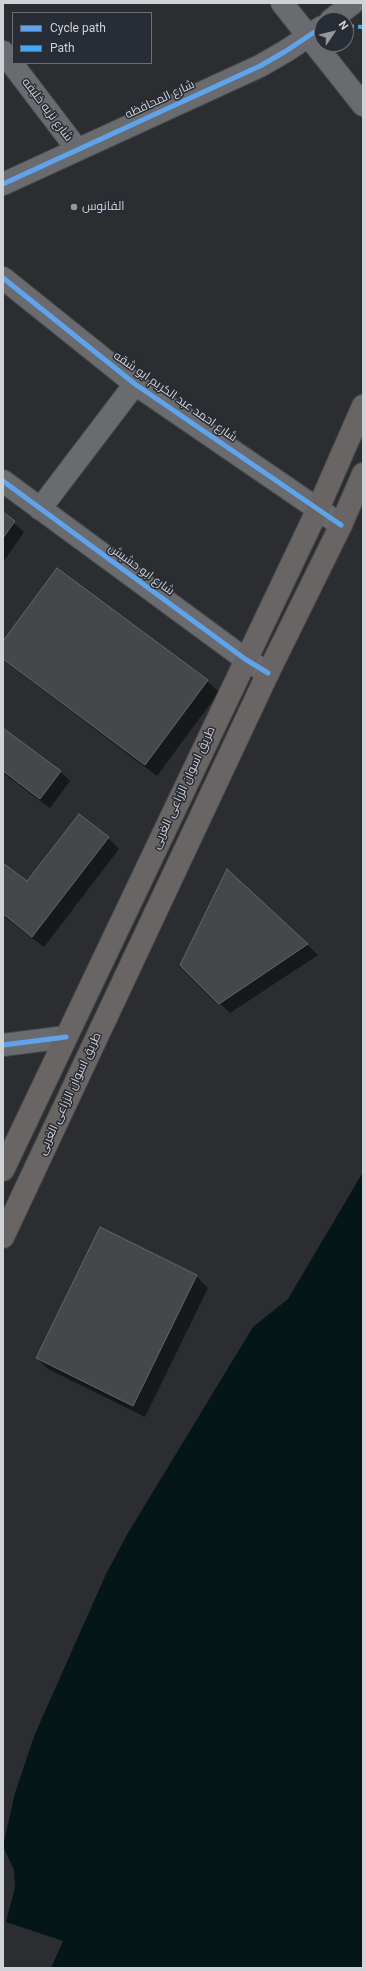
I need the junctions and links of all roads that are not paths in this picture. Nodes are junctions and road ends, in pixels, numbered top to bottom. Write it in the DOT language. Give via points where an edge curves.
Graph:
graph roads {
  1 [pos="282,3"];
  2 [pos="353,3"];
  3 [pos="341,12"];
  4 [pos="314,31"];
  5 [pos="314,33"];
  6 [pos="3,52"];
  7 [pos="328,52"];
  8 [pos="12,64"];
  9 [pos="12,64"];
  10 [pos="363,105"];
  11 [pos="77,149"];
  12 [pos="3,184"];
  13 [pos="3,278"];
  14 [pos="135,384"];
  15 [pos="363,406"];
  16 [pos="363,474"];
  17 [pos="3,481"];
  18 [pos="40,509"];
  19 [pos="318,509"];
  20 [pos="341,525"];
  21 [pos="245,659"];
  22 [pos="268,673"];
  23 [pos="66,1037"];
  24 [pos="3,1045"];
  25 [pos="3,1170"];
  26 [pos="3,1237"];
  1 -- 4 [label="street"];
  2 -- 3 [label="street"];
  5 -- 11 [label="street, شارع المحافظه" via="260,66"];
  6 -- 9 [label="street, شارع نزيه خليفه"];
  7 -- 10 [label="street"];
  8 -- 11 [label="street, شارع نزيه خليفه"];
  11 -- 12 [label="street, شارع المحافظه"];
  13 -- 14 [label="street, شارع احمد عبد الكريم ابو شقه"];
  14 -- 18 [label="street"];
  14 -- 19 [label="street, شارع احمد عبد الكريم ابو شقه"];
  15 -- 19 [label="main road, طريق اسوان الزراعى الغربى"];
  16 -- 20 [label="main road, طريق اسوان الزراعى الغربى"];
  17 -- 18 [label="street, شارع ابو حشيش"];
  18 -- 21 [label="street, شارع ابو حشيش"];
  19 -- 20 [label="street, شارع احمد عبد الكريم ابو شقه"];
  19 -- 21 [label="main road, طريق اسوان الزراعى الغربى"];
  20 -- 22 [label="main road, طريق اسوان الزراعى الغربى"];
  21 -- 22 [label="street, شارع ابو حشيش"];
  21 -- 23 [label="main road, طريق اسوان الزراعى الغربى"];
  22 -- 26 [label="main road, طريق اسوان الزراعى الغربى"];
  23 -- 24 [label="street"];
  23 -- 25 [label="main road, طريق اسوان الزراعى الغربى"];
}
